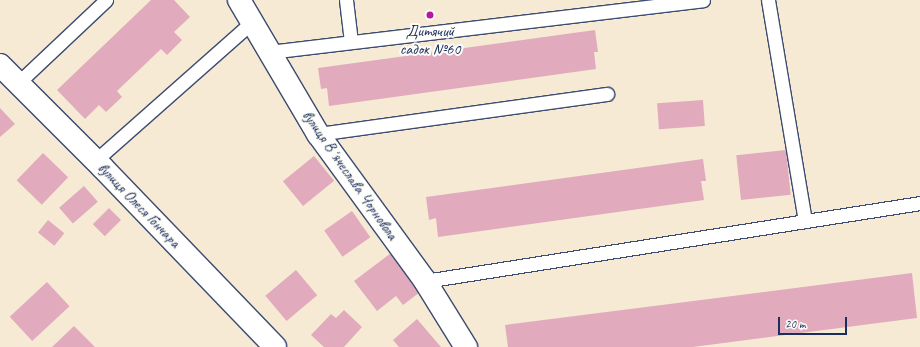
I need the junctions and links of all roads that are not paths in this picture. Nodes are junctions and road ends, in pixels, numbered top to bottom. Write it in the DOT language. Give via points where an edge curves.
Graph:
graph roads {
  1 [pos="106,0"];
  2 [pos="238,0"];
  3 [pos="346,0"];
  4 [pos="703,0"];
  5 [pos="768,0"];
  6 [pos="251,23"];
  7 [pos="351,42"];
  8 [pos="269,52"];
  9 [pos="0,65"];
  10 [pos="18,83"];
  11 [pos="607,94"];
  12 [pos="318,134"];
  13 [pos="96,160"];
  14 [pos="920,203"];
  15 [pos="805,221"];
  16 [pos="425,282"];
  17 [pos="276,347"];
  18 [pos="466,347"];
  1 -- 10 [label="lane"];
  2 -- 6 [label="street, вулиця Вʼячеслава Чорновола"];
  3 -- 7 [label="lane"];
  4 -- 7 [label="lane"];
  5 -- 15 [label="lane"];
  6 -- 8 [label="street, вулиця Вʼячеслава Чорновола"];
  6 -- 13 [label="lane"];
  7 -- 8 [label="lane"];
  8 -- 12 [label="street, вулиця Вʼячеслава Чорновола"];
  9 -- 10 [label="street, вулиця Олеся Гончара"];
  10 -- 13 [label="street, вулиця Олеся Гончара"];
  11 -- 12 [label="lane"];
  12 -- 16 [label="street, вулиця Вʼячеслава Чорновола"];
  13 -- 17 [label="street, вулиця Олеся Гончара"];
  14 -- 15 [label="lane"];
  15 -- 16 [label="lane"];
  16 -- 18 [label="street, вулиця Вʼячеслава Чорновола"];
}
